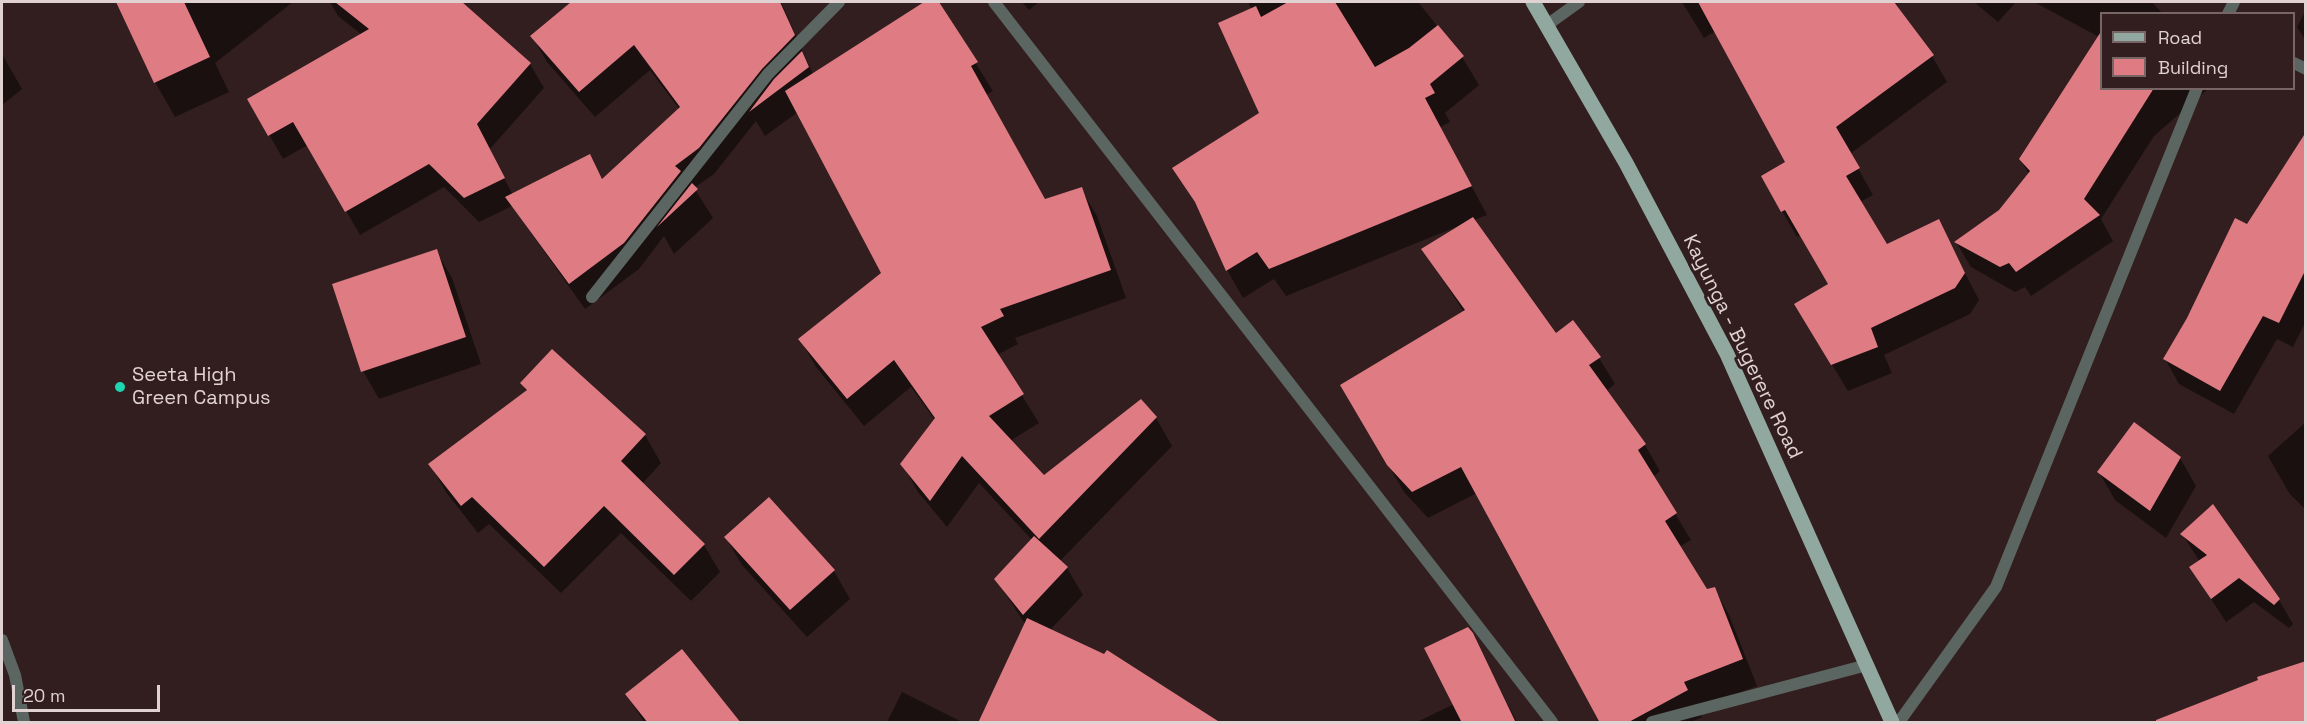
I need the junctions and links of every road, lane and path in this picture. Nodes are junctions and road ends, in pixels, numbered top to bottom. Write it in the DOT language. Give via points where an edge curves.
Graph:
graph roads {
  1 [pos="838,2"];
  2 [pos="994,2"];
  3 [pos="1533,2"];
  4 [pos="1580,2"];
  5 [pos="1547,25"];
  6 [pos="2196,90"];
  7 [pos="592,297"];
  8 [pos="2,640"];
  9 [pos="1867,665"];
  10 [pos="24,723"];
  11 [pos="1552,723"];
  12 [pos="1652,723"];
  13 [pos="1892,723"];
  14 [pos="1899,723"];
  1 -- 7 [label="street" via="768,74"];
  2 -- 11 [label="street"];
  3 -- 5 [label="main road, Kayunga - Bugerere Road"];
  4 -- 5 [label="street"];
  5 -- 9 [label="main road, Kayunga - Bugerere Road" via="1626,163 1727,354"];
  6 -- 14 [label="street" via="1996,587"];
  8 -- 10 [label="street" via="15,675"];
  9 -- 12 [label="street"];
  9 -- 13 [label="main road, Kayunga - Bugerere Road"];
}
